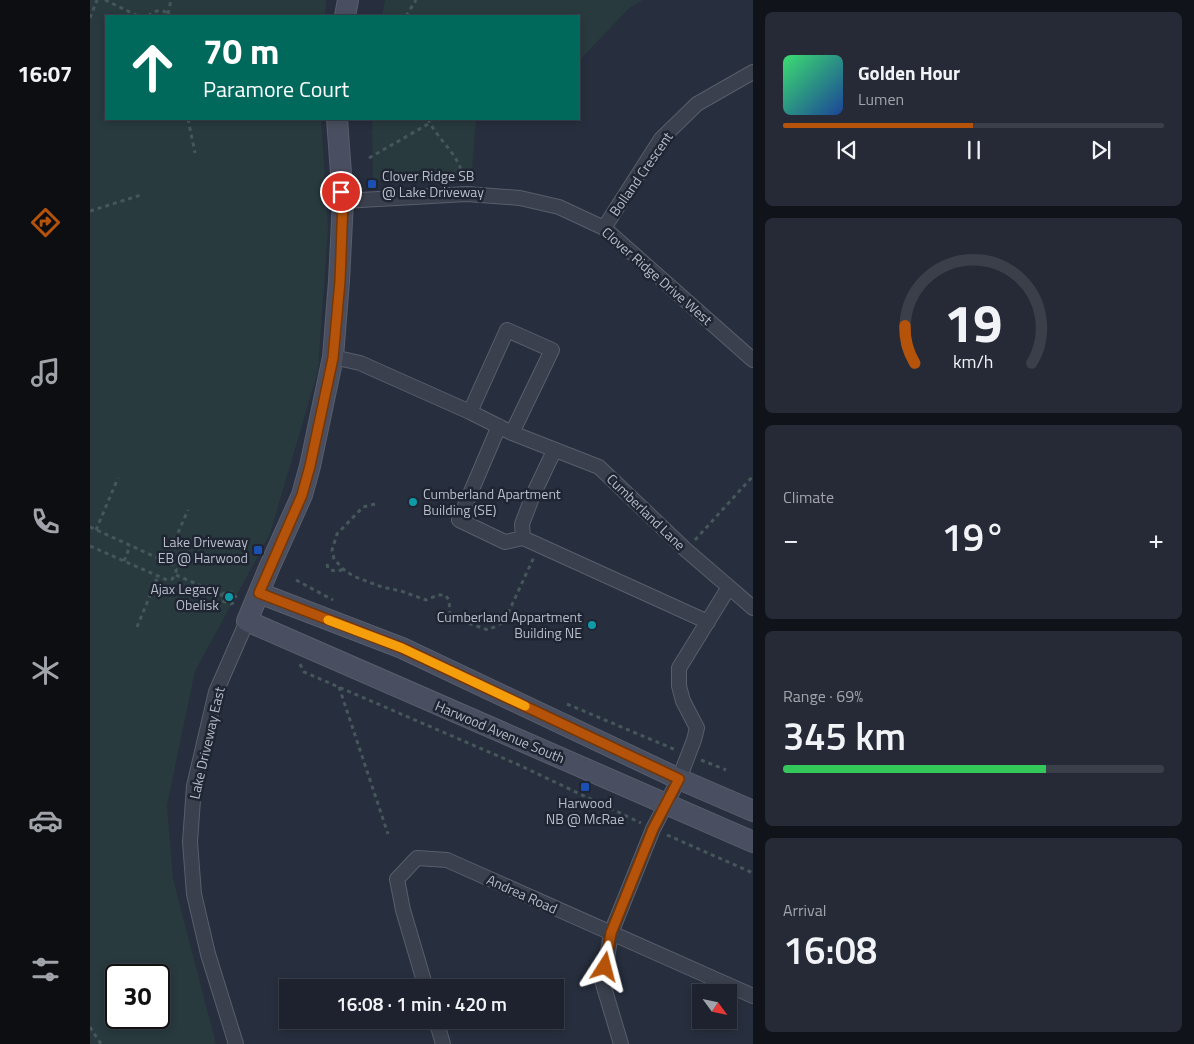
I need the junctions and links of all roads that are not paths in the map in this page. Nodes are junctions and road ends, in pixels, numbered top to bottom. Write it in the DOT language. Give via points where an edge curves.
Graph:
graph roads {
  1 [pos="348,0"];
  2 [pos="345,15"];
  3 [pos="753,72"];
  4 [pos="337,120"];
  5 [pos="343,201"];
  6 [pos="604,228"];
  7 [pos="333,358"];
  8 [pos="753,360"];
  9 [pos="470,412"];
  10 [pos="499,426"];
  11 [pos="512,433"];
  12 [pos="554,451"];
  13 [pos="523,538"];
  14 [pos="729,587"];
  15 [pos="249,606"];
  16 [pos="753,608"];
  17 [pos="708,622"];
  18 [pos="679,779"];
  19 [pos="665,803"];
  20 [pos="753,811"];
  21 [pos="753,842"];
  22 [pos="611,933"];
  23 [pos="423,979"];
  24 [pos="753,996"];
  25 [pos="439,1029"];
  26 [pos="236,1044"];
  27 [pos="443,1044"];
  28 [pos="621,1044"];
  1 -- 2 [label="main road"];
  3 -- 6 [label="street, Bolland Crescent" via="697,104 662,139"];
  4 -- 5 [label="main road"];
  5 -- 6 [label="street, Clover Ridge Drive West" via="464,194 520,198 559,207"];
  5 -- 7 [label="main road"];
  6 -- 8 [label="street, Clover Ridge Drive West"];
  7 -- 9 [label="street, Cumberland Lane" via="360,363"];
  7 -- 15 [label="main road" via="302,495"];
  9 -- 10 [label="street, Cumberland Lane"];
  9 -- 11 [label="street" via="507,330 552,350"];
  10 -- 11 [label="street, Cumberland Lane"];
  10 -- 13 [label="street" via="459,520 505,542"];
  11 -- 12 [label="street, Cumberland Lane"];
  12 -- 13 [label="street" via="522,524"];
  12 -- 14 [label="street, Cumberland Lane" via="599,468"];
  13 -- 17 [label="street"];
  14 -- 16 [label="street, Cumberland Lane"];
  14 -- 17 [label="street"];
  15 -- 18 [label="main road" via="402,648"];
  15 -- 19 [label="main road, Harwood Avenue South" via="288,641"];
  15 -- 26 [label="street, Lake Driveway East" via="216,692 194,786 190,842 194,894 208,954"];
  17 -- 18 [label="street" via="679,668 683,701 697,728"];
  18 -- 19 [label="street"];
  18 -- 20 [label="main road"];
  19 -- 21 [label="main road, Harwood Avenue South"];
  19 -- 22 [label="street"];
  22 -- 23 [label="street, Andrea Road" via="447,860 417,858 398,880 403,910"];
  22 -- 24 [label="street, Andrea Road"];
  22 -- 28 [label="street" via="603,984"];
  25 -- 27 [label="street"];
}
